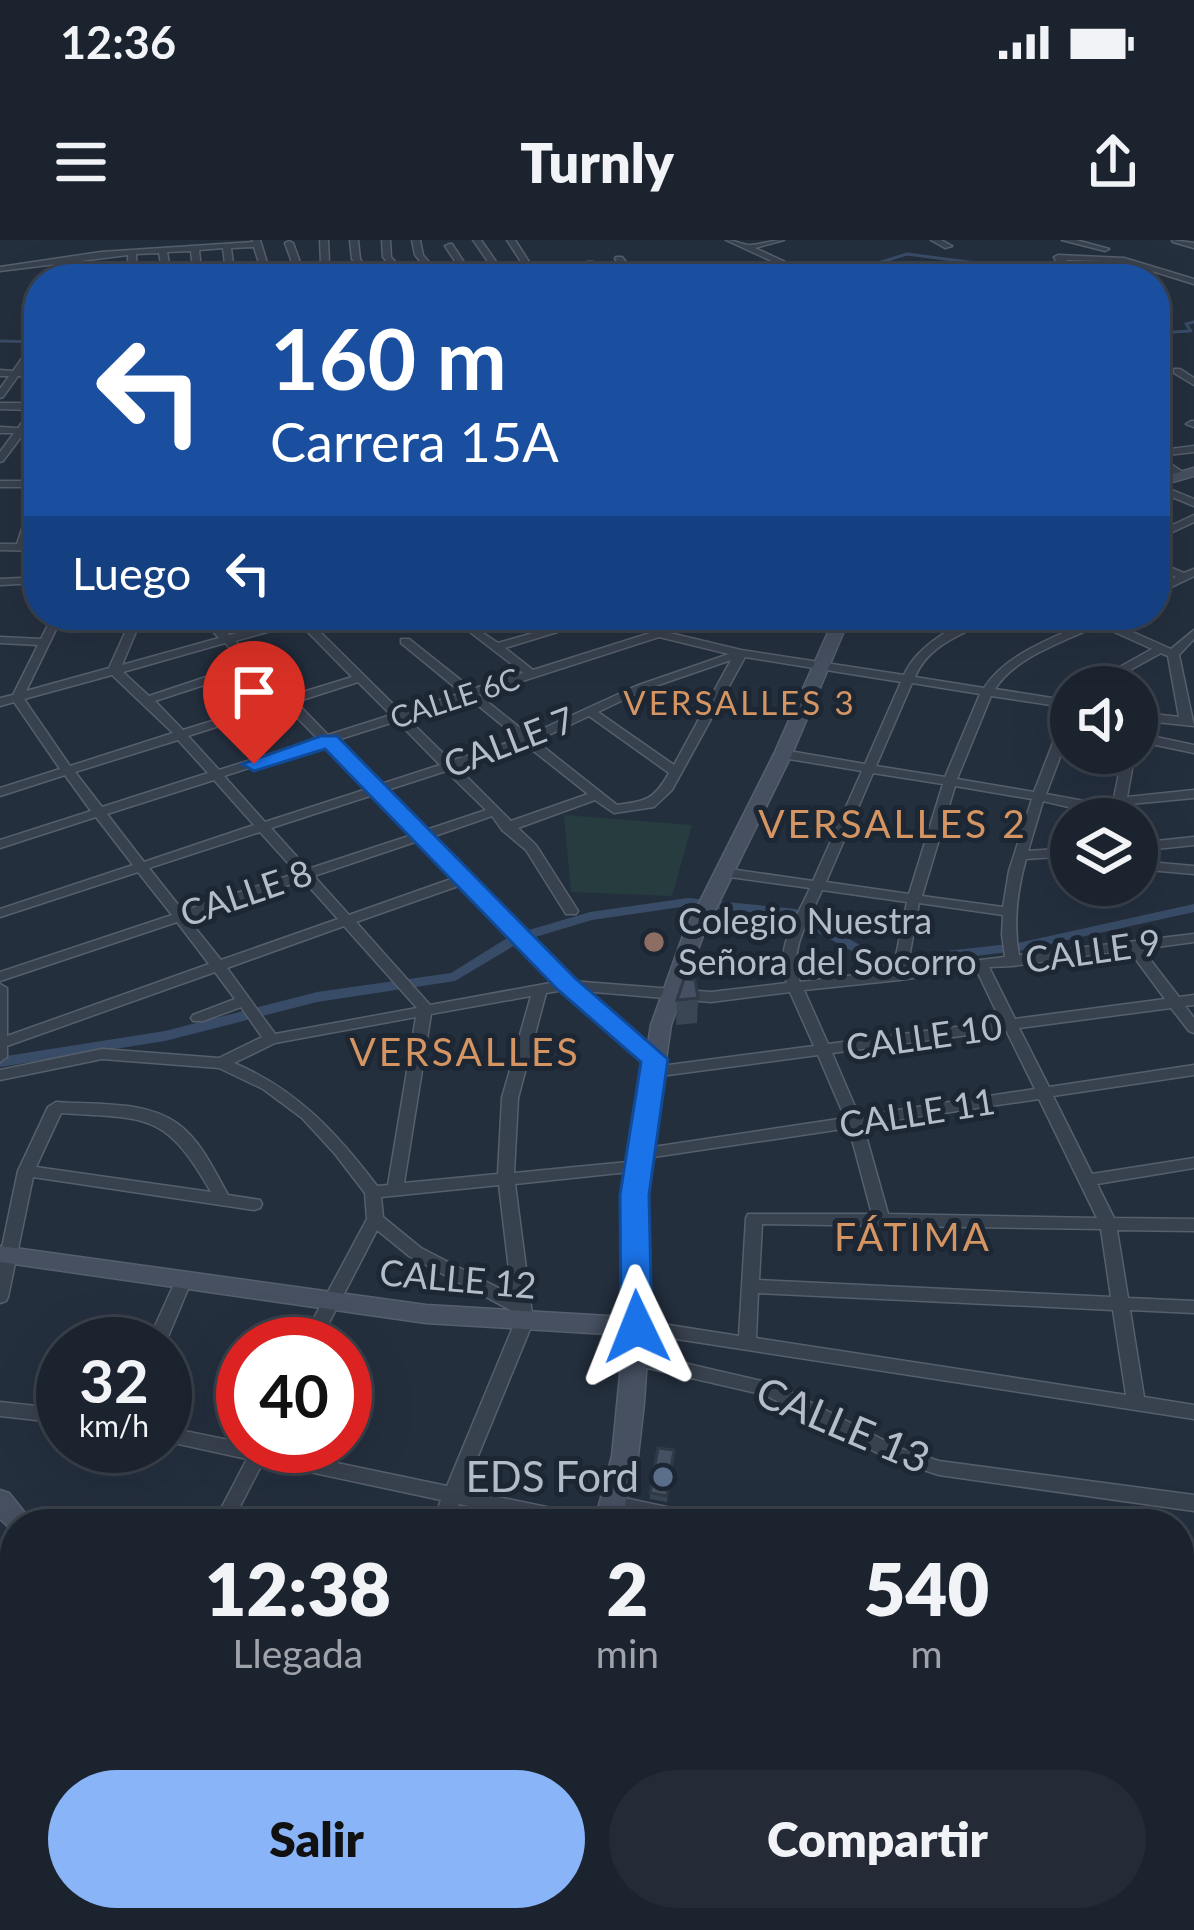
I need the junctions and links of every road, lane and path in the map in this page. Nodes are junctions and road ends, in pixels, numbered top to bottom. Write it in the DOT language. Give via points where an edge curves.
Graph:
graph roads {
  1 [pos="730,240"];
  2 [pos="780,240"];
  3 [pos="934,240"];
  4 [pos="1066,240"];
  5 [pos="1176,240"];
  6 [pos="257,242"];
  7 [pos="289,243"];
  8 [pos="449,246"];
  9 [pos="948,246"];
  10 [pos="227,247"];
  11 [pos="746,248"];
  12 [pos="1194,248"];
  13 [pos="162,249"];
  14 [pos="195,250"];
  15 [pos="1103,251"];
  16 [pos="132,253"];
  17 [pos="619,259"];
  18 [pos="1194,260"];
  19 [pos="41,264"];
  20 [pos="132,264"];
  21 [pos="165,264"];
  22 [pos="196,264"];
  23 [pos="229,264"];
  24 [pos="297,264"];
  25 [pos="461,264"];
  26 [pos="623,264"];
  27 [pos="783,264"];
  28 [pos="1070,264"];
  29 [pos="1136,264"];
  30 [pos="24,363"];
  31 [pos="1177,371"];
  32 [pos="0,373"];
  33 [pos="17,374"];
  34 [pos="24,374"];
  35 [pos="1194,382"];
  36 [pos="0,395"];
  37 [pos="24,425"];
  38 [pos="0,430"];
  39 [pos="20,430"];
  40 [pos="24,430"];
  41 [pos="0,460"];
  42 [pos="24,538"];
  43 [pos="0,548"];
  44 [pos="21,548"];
  45 [pos="50,630"];
  46 [pos="132,630"];
  47 [pos="218,630"];
  48 [pos="254,630"];
  49 [pos="310,630"];
  50 [pos="474,630"];
  51 [pos="556,630"];
  52 [pos="653,630"];
  53 [pos="674,630"];
  54 [pos="706,630"];
  55 [pos="840,630"];
  56 [pos="961,630"];
  57 [pos="1082,630"];
  58 [pos="1128,630"];
  59 [pos="1194,633"];
  60 [pos="663,635"];
  61 [pos="226,639"];
  62 [pos="0,640"];
  63 [pos="406,641"];
  64 [pos="43,642"];
  65 [pos="708,646"];
  66 [pos="498,647"];
  67 [pos="1167,651"];
  68 [pos="741,653"];
  69 [pos="824,663"];
  70 [pos="253,665"];
  71 [pos="1135,666"];
  72 [pos="114,670"];
  73 [pos="531,674"];
  74 [pos="908,676"];
  75 [pos="357,680"];
  76 [pos="986,690"];
  77 [pos="469,695"];
  78 [pos="6,699"];
  79 [pos="147,700"];
  80 [pos="290,701"];
  81 [pos="1050,704"];
  82 [pos="589,711"];
  83 [pos="397,718"];
  84 [pos="1158,718"];
  85 [pos="1190,721"];
  86 [pos="180,738"];
  87 [pos="329,740"];
  88 [pos="528,740"];
  89 [pos="1158,741"];
  90 [pos="1194,749"];
  91 [pos="783,754"];
  92 [pos="448,768"];
  93 [pos="866,768"];
  94 [pos="1050,768"];
  95 [pos="65,771"];
  96 [pos="676,772"];
  97 [pos="216,776"];
  98 [pos="951,782"];
  99 [pos="376,789"];
  100 [pos="0,792"];
  101 [pos="1194,794"];
  102 [pos="592,797"];
  103 [pos="1145,798"];
  104 [pos="1038,803"];
  105 [pos="1050,803"];
  106 [pos="493,812"];
  107 [pos="97,814"];
  108 [pos="507,826"];
  109 [pos="261,828"];
  110 [pos="419,836"];
  111 [pos="1194,841"];
  112 [pos="0,844"];
  113 [pos="1158,845"];
  114 [pos="1050,853"];
  115 [pos="1022,855"];
  116 [pos="141,867"];
  117 [pos="1158,867"];
  118 [pos="1194,870"];
  119 [pos="723,872"];
  120 [pos="302,873"];
  121 [pos="461,880"];
  122 [pos="814,886"];
  123 [pos="914,900"];
  124 [pos="571,910"];
  125 [pos="1011,913"];
  126 [pos="0,914"];
  127 [pos="180,916"];
  128 [pos="349,920"];
  129 [pos="1194,938"];
  130 [pos="1132,945"];
  131 [pos="1010,949"];
  132 [pos="222,965"];
  133 [pos="899,965"];
  134 [pos="981,965"];
  135 [pos="0,977"];
  136 [pos="567,985"];
  137 [pos="0,988"];
  138 [pos="794,988"];
  139 [pos="540,989"];
  140 [pos="669,996"];
  141 [pos="1194,1000"];
  142 [pos="1175,1002"];
  143 [pos="425,1008"];
  144 [pos="252,1011"];
  145 [pos="197,1018"];
  146 [pos="1007,1024"];
  147 [pos="1194,1028"];
  148 [pos="271,1039"];
  149 [pos="2,1050"];
  150 [pos="826,1051"];
  151 [pos="220,1064"];
  152 [pos="654,1066"];
  153 [pos="1194,1070"];
  154 [pos="0,1075"];
  155 [pos="1044,1093"];
  156 [pos="855,1123"];
  157 [pos="639,1160"];
  158 [pos="1194,1163"];
  159 [pos="26,1172"];
  160 [pos="506,1177"];
  161 [pos="1088,1180"];
  162 [pos="395,1189"];
  163 [pos="373,1192"];
  164 [pos="223,1200"];
  165 [pos="254,1204"];
  166 [pos="374,1219"];
  167 [pos="881,1219"];
  168 [pos="1108,1223"];
  169 [pos="1194,1225"];
  170 [pos="3,1254"];
  171 [pos="182,1284"];
  172 [pos="749,1286"];
  173 [pos="0,1297"];
  174 [pos="328,1302"];
  175 [pos="1123,1303"];
  176 [pos="1194,1307"];
  177 [pos="522,1314"];
  178 [pos="168,1317"];
  179 [pos="321,1317"];
  180 [pos="637,1327"];
  181 [pos="747,1340"];
  182 [pos="636,1359"];
  183 [pos="1136,1403"];
  184 [pos="0,1409"];
  185 [pos="1194,1412"];
  186 [pos="36,1413"];
  187 [pos="248,1473"];
  188 [pos="359,1473"];
  189 [pos="454,1495"];
  190 [pos="1194,1503"];
  191 [pos="230,1509"];
  192 [pos="448,1509"];
  193 [pos="520,1509"];
  194 [pos="612,1509"];
  1 -- 11 [label="street"];
  2 -- 11 [label="street"];
  3 -- 9 [label="street"];
  4 -- 15 [label="street"];
  5 -- 12 [label="street"];
  6 -- 10 [label="street"];
  7 -- 24 [label="street"];
  8 -- 25 [label="street"];
  10 -- 14 [label="street"];
  10 -- 23 [label="street"];
  11 -- 27 [label="street"];
  12 -- 18 [label="street"];
  13 -- 14 [label="street"];
  13 -- 16 [label="street"];
  13 -- 21 [label="street"];
  14 -- 22 [label="street"];
  15 -- 28 [label="street" via="1058,257"];
  15 -- 29 [label="street"];
  16 -- 19 [label="street"];
  16 -- 20 [label="street"];
  17 -- 26 [label="street"];
  30 -- 33 [label="street"];
  31 -- 35 [label="street"];
  32 -- 33 [label="street"];
  33 -- 34 [label="street"];
  33 -- 36 [label="street"];
  37 -- 39 [label="street"];
  38 -- 39 [label="street"];
  39 -- 40 [label="street"];
  39 -- 41 [label="street"];
  42 -- 44 [label="street"];
  43 -- 44 [label="street"];
  45 -- 64 [label="street"];
  46 -- 72 [label="street"];
  47 -- 61 [label="street"];
  48 -- 61 [label="street"];
  49 -- 75 [label="street"];
  50 -- 66 [label="street"];
  51 -- 66 [label="street"];
  52 -- 60 [label="street, CALLE 7"];
  53 -- 60 [label="street, CALLE 6C"];
  54 -- 65 [label="street"];
  55 -- 69 [label="street"];
  56 -- 74 [label="street" via="938,641"];
  57 -- 76 [label="street"];
  58 -- 67 [label="street"];
  59 -- 67 [label="street"];
  60 -- 65 [label="street, CALLE 7"];
  60 -- 73 [label="street, CALLE 6C"];
  61 -- 70 [label="street"];
  61 -- 72 [label="street"];
  62 -- 64 [label="street"];
  63 -- 77 [label="street"];
  64 -- 78 [label="street"];
  65 -- 68 [label="street, CALLE 7"];
  66 -- 73 [label="street"];
  67 -- 71 [label="street"];
  67 -- 85 [label="street"];
  68 -- 69 [label="street, CALLE 7"];
  68 -- 82 [label="street, CALLE 7"];
  68 -- 96 [label="street"];
  69 -- 74 [label="street, CALLE 7"];
  69 -- 91 [label="street"];
  70 -- 79 [label="street"];
  70 -- 80 [label="street"];
  72 -- 78 [label="street"];
  72 -- 79 [label="street"];
  73 -- 77 [label="street, CALLE 6C"];
  74 -- 76 [label="street, CALLE 7"];
  74 -- 93 [label="street"];
  75 -- 80 [label="street"];
  75 -- 83 [label="street"];
  76 -- 81 [label="street, CALLE 7"];
  76 -- 98 [label="street"];
  77 -- 83 [label="street, CALLE 6C"];
  77 -- 88 [label="street"];
  78 -- 95 [label="street"];
  79 -- 86 [label="street"];
  80 -- 86 [label="street"];
  80 -- 87 [label="street"];
  82 -- 88 [label="street, CALLE 7"];
  82 -- 96 [label="street"];
  83 -- 87 [label="street, CALLE 6C"];
  83 -- 92 [label="street"];
  84 -- 85 [label="street"];
  86 -- 95 [label="street"];
  86 -- 97 [label="street"];
  87 -- 97 [label="street, CALLE 6C"];
  87 -- 99 [label="street"];
  88 -- 92 [label="street, CALLE 7"];
  88 -- 102 [label="street"];
  89 -- 90 [label="street"];
  91 -- 93 [label="street"];
  91 -- 119 [label="street"];
  92 -- 99 [label="street, CALLE 7"];
  92 -- 106 [label="street"];
  93 -- 98 [label="street"];
  93 -- 122 [label="street"];
  94 -- 104 [label="street"];
  95 -- 100 [label="street"];
  95 -- 107 [label="street"];
  96 -- 102 [label="street" via="650,804 614,809"];
  97 -- 107 [label="street, CALLE 6C"];
  97 -- 109 [label="street"];
  98 -- 104 [label="street"];
  98 -- 123 [label="street"];
  99 -- 109 [label="street, CALLE 7"];
  99 -- 110 [label="street"];
  101 -- 103 [label="street"];
  102 -- 108 [label="street"];
  104 -- 105 [label="street"];
  104 -- 115 [label="street"];
  106 -- 108 [label="street"];
  106 -- 110 [label="street, CALLE 8"];
  107 -- 112 [label="street, CALLE 6C"];
  107 -- 116 [label="street"];
  108 -- 124 [label="street"];
  109 -- 116 [label="street, CALLE 7"];
  109 -- 120 [label="street"];
  110 -- 120 [label="street, CALLE 8"];
  110 -- 121 [label="street"];
  111 -- 113 [label="street"];
  114 -- 115 [label="street"];
  115 -- 125 [label="street"];
  116 -- 126 [label="street, CALLE 7"];
  116 -- 127 [label="street"];
  117 -- 118 [label="street"];
  119 -- 122 [label="street"];
  119 -- 140 [label="street"];
  120 -- 127 [label="street, CALLE 8"];
  120 -- 128 [label="street"];
  121 -- 128 [label="street"];
  121 -- 136 [label="street"];
  122 -- 123 [label="street"];
  122 -- 138 [label="street" via="789,951"];
  123 -- 125 [label="street"];
  123 -- 133 [label="street"];
  125 -- 131 [label="street"];
  127 -- 132 [label="street"];
  127 -- 135 [label="street, CALLE 8"];
  128 -- 132 [label="street"];
  128 -- 143 [label="street"];
  129 -- 130 [label="street, CALLE 9"];
  130 -- 131 [label="street, CALLE 9"];
  130 -- 142 [label="street"];
  131 -- 134 [label="street, CALLE 9"];
  132 -- 144 [label="street"];
  132 -- 149 [label="street"];
  133 -- 134 [label="street, CALLE 9"];
  133 -- 138 [label="street, CALLE 9"];
  134 -- 146 [label="street"];
  136 -- 139 [label="street, CALLE 9"];
  136 -- 140 [label="street, CALLE 9"];
  136 -- 152 [label="street"];
  137 -- 149 [label="street"];
  138 -- 140 [label="street, CALLE 9"];
  138 -- 150 [label="street"];
  139 -- 143 [label="street, CALLE 9"];
  139 -- 160 [label="street" via="510,1098"];
  140 -- 152 [label="street"];
  141 -- 142 [label="street, CALLE 10"];
  142 -- 146 [label="street, CALLE 10"];
  142 -- 147 [label="street"];
  143 -- 148 [label="street, CALLE 9"];
  143 -- 162 [label="street"];
  144 -- 145 [label="street"];
  144 -- 148 [label="street"];
  146 -- 150 [label="street, CALLE 10"];
  146 -- 155 [label="street"];
  148 -- 151 [label="street, CALLE 9"];
  150 -- 152 [label="street, CALLE 10"];
  150 -- 156 [label="street"];
  151 -- 154 [label="street" via="102,1054"];
  151 -- 163 [label="street" via="262,1078 302,1106"];
  152 -- 157 [label="street"];
  153 -- 155 [label="street, CALLE 11"];
  155 -- 156 [label="street, CALLE 11"];
  155 -- 161 [label="street"];
  156 -- 157 [label="street, CALLE 11"];
  156 -- 167 [label="street"];
  157 -- 160 [label="street, CALLE 11"];
  157 -- 180 [label="street"];
  158 -- 161 [label="street"];
  159 -- 164 [label="street"];
  159 -- 164 [label="street" via="56,1107 173,1123 190,1137"];
  159 -- 170 [label="street"];
  160 -- 162 [label="street, CALLE 11"];
  160 -- 177 [label="street"];
  161 -- 168 [label="street"];
  162 -- 163 [label="street, CALLE 11"];
  163 -- 166 [label="street"];
  164 -- 165 [label="street"];
  166 -- 174 [label="street"];
  166 -- 177 [label="street"];
  167 -- 168 [label="street"];
  167 -- 172 [label="street" via="754,1218"];
  168 -- 169 [label="street"];
  168 -- 175 [label="street"];
  170 -- 171 [label="street, CALLE 12"];
  170 -- 173 [label="street"];
  171 -- 174 [label="street, CALLE 12"];
  171 -- 178 [label="street"];
  172 -- 175 [label="street"];
  172 -- 181 [label="street"];
  174 -- 177 [label="street, CALLE 12"];
  174 -- 179 [label="street"];
  175 -- 176 [label="street"];
  175 -- 183 [label="street"];
  177 -- 180 [label="street, CALLE 12"];
  177 -- 189 [label="street"];
  180 -- 181 [label="street, CALLE 12"];
  180 -- 182 [label="street"];
  181 -- 183 [label="street, CALLE 12"];
  182 -- 190 [label="street, CALLE 13" via="769,1389 939,1468"];
  182 -- 194 [label="street"];
  183 -- 185 [label="street, CALLE 12"];
  184 -- 186 [label="street"];
  187 -- 191 [label="street"];
  188 -- 189 [label="street"];
  189 -- 192 [label="street"];
  189 -- 193 [label="street"];
}
